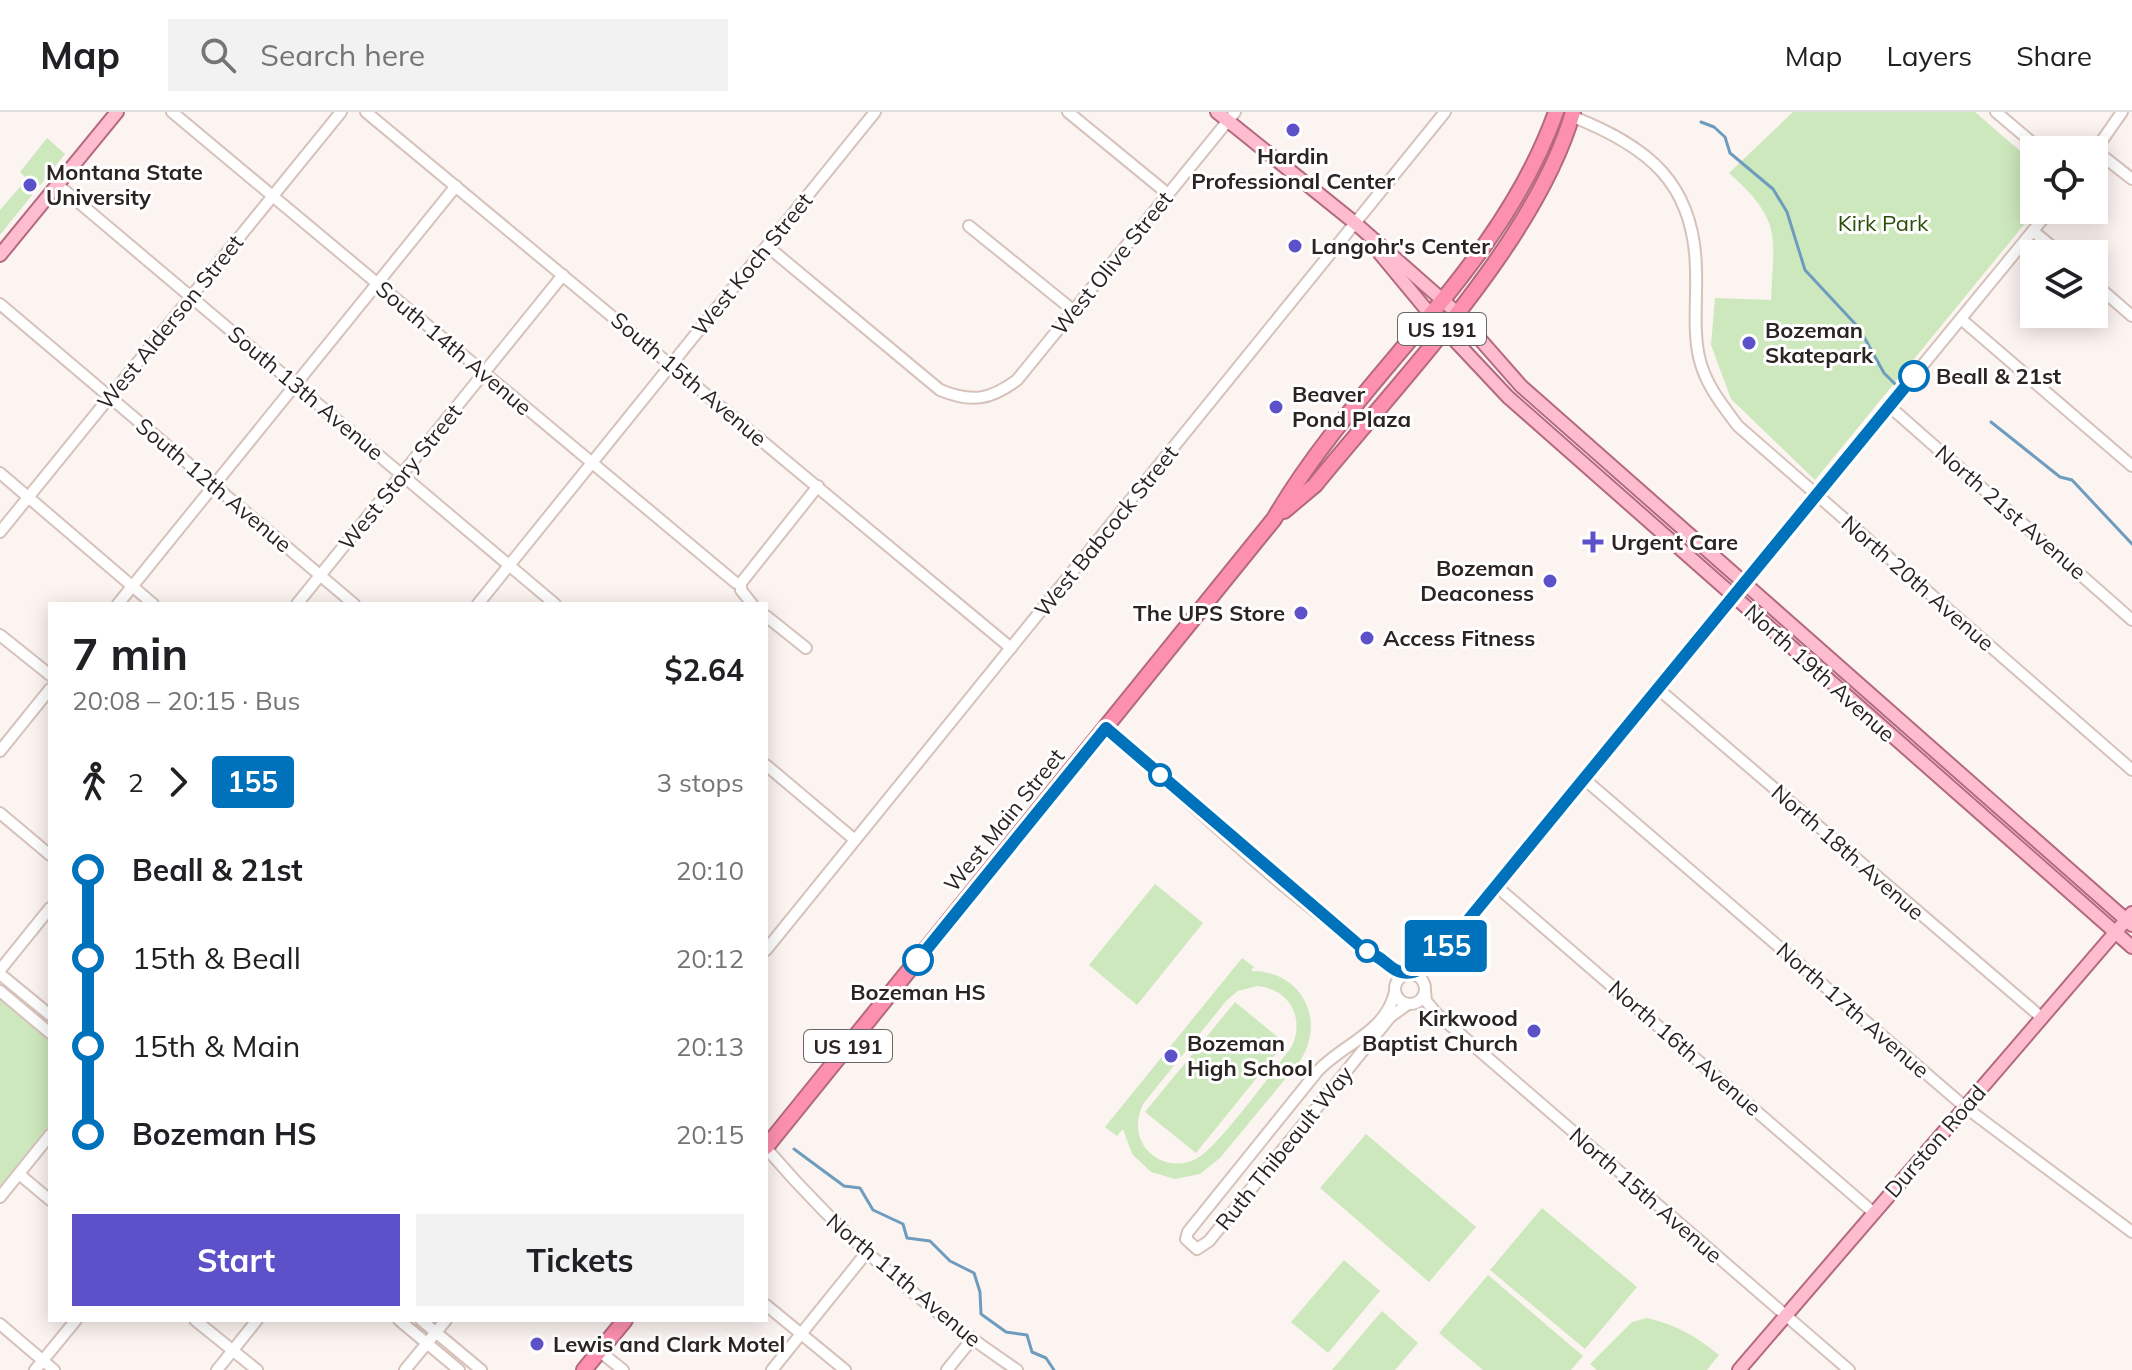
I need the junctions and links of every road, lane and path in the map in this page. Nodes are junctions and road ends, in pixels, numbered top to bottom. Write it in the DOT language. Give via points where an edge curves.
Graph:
graph roads {
  1 [pos="117,112"];
  2 [pos="172,112"];
  3 [pos="341,112"];
  4 [pos="366,112"];
  5 [pos="875,112"];
  6 [pos="1068,112"];
  7 [pos="1556,112"];
  8 [pos="1996,112"];
  9 [pos="2122,112"];
  10 [pos="1442,113"];
  11 [pos="1572,114"];
  12 [pos="1227,115"];
  13 [pos="2024,136"];
  14 [pos="2105,136"];
  15 [pos="2108,161"];
  16 [pos="2132,179"];
  17 [pos="57,184"];
  18 [pos="456,186"];
  19 [pos="1168,194"];
  20 [pos="272,196"];
  21 [pos="1355,223"];
  22 [pos="2039,224"];
  23 [pos="969,226"];
  24 [pos="2033,231"];
  25 [pos="2044,240"];
  26 [pos="767,246"];
  27 [pos="0,255"];
  28 [pos="563,275"];
  29 [pos="378,283"];
  30 [pos="2108,295"];
  31 [pos="191,297"];
  32 [pos="1443,300"];
  33 [pos="0,304"];
  34 [pos="1074,311"];
  35 [pos="1456,312"];
  36 [pos="1430,314"];
  37 [pos="2132,316"];
  38 [pos="1961,319"];
  39 [pos="1443,327"];
  40 [pos="671,365"];
  41 [pos="484,373"];
  42 [pos="296,384"];
  43 [pos="110,396"];
  44 [pos="1889,406"];
  45 [pos="592,464"];
  46 [pos="2132,466"];
  47 [pos="0,473"];
  48 [pos="402,474"];
  49 [pos="214,485"];
  50 [pos="818,486"];
  51 [pos="1815,493"];
  52 [pos="28,497"];
  53 [pos="1274,519"];
  54 [pos="0,532"];
  55 [pos="509,566"];
  56 [pos="320,575"];
  57 [pos="736,583"];
  58 [pos="1742,584"];
  59 [pos="133,586"];
  60 [pos="1732,595"];
  61 [pos="120,602"];
  62 [pos="151,602"];
  63 [pos="299,602"];
  64 [pos="352,602"];
  65 [pos="480,602"];
  66 [pos="553,602"];
  67 [pos="750,602"];
  68 [pos="768,618"];
  69 [pos="2132,620"];
  70 [pos="0,635"];
  71 [pos="806,648"];
  72 [pos="1011,648"];
  73 [pos="48,673"];
  74 [pos="1656,687"];
  75 [pos="48,691"];
  76 [pos="1106,728"];
  77 [pos="0,751"];
  78 [pos="768,767"];
  79 [pos="2132,770"];
  80 [pos="1583,778"];
  81 [pos="0,813"];
  82 [pos="855,840"];
  83 [pos="48,853"];
  84 [pos="1496,886"];
  85 [pos="48,911"];
  86 [pos="2130,919"];
  87 [pos="2114,934"];
  88 [pos="2132,947"];
  89 [pos="768,948"];
  90 [pos="1368,953"];
  91 [pos="1440,953"];
  92 [pos="0,972"];
  93 [pos="1410,974"];
  94 [pos="1425,988"];
  95 [pos="1395,989"];
  96 [pos="0,991"];
  97 [pos="1410,1004"];
  98 [pos="48,1013"];
  99 [pos="2041,1017"];
  100 [pos="1444,1021"];
  101 [pos="48,1031"];
  102 [pos="1965,1107"];
  103 [pos="48,1138"];
  104 [pos="768,1145"];
  105 [pos="768,1149"];
  106 [pos="19,1174"];
  107 [pos="0,1197"];
  108 [pos="48,1198"];
  109 [pos="1874,1213"];
  110 [pos="2132,1232"];
  111 [pos="867,1252"];
  112 [pos="768,1307"];
  113 [pos="1785,1316"];
  114 [pos="74,1322"];
  115 [pos="198,1322"];
  116 [pos="255,1322"];
  117 [pos="401,1322"];
  118 [pos="423,1322"];
  119 [pos="444,1322"];
  120 [pos="620,1322"];
  121 [pos="0,1324"];
  122 [pos="436,1333"];
  123 [pos="801,1334"];
  124 [pos="972,1339"];
  125 [pos="427,1344"];
  126 [pos="233,1350"];
  127 [pos="599,1351"];
  128 [pos="39,1365"];
  129 [pos="54,1370"];
  130 [pos="217,1370"];
  131 [pos="257,1370"];
  132 [pos="405,1370"];
  133 [pos="459,1370"];
  134 [pos="481,1370"];
  135 [pos="584,1370"];
  136 [pos="623,1370"];
  137 [pos="772,1370"];
  138 [pos="845,1370"];
  139 [pos="947,1370"];
  140 [pos="1017,1370"];
  141 [pos="1739,1370"];
  142 [pos="1849,1370"];
  1 -- 17 [label="main road"];
  2 -- 20 [label="street, South 14th Avenue"];
  3 -- 20 [label="street, West Alderson Street"];
  4 -- 18 [label="street, South 15th Avenue"];
  5 -- 26 [label="street, West Koch Street"];
  6 -- 19 [label="street"];
  7 -- 32 [label="highway, West Main Street / US 191" via="1510,209"];
  8 -- 13 [label="street"];
  9 -- 14 [label="street"];
  10 -- 21 [label="street, West Babcock Street"];
  11 -- 35 [label="highway, West Main Street / US 191" via="1524,218"];
  11 -- 51 [label="street, North 20th Avenue" via="1636,146 1677,190 1696,250 1699,357 1708,381 1738,426"];
  12 -- 19 [label="street, West Olive Street"];
  12 -- 21 [label="main road"];
  15 -- 16 [label="street"];
  17 -- 27 [label="main road"];
  17 -- 31 [label="street, South 13th Avenue"];
  18 -- 28 [label="street, South 15th Avenue"];
  18 -- 29 [label="street"];
  19 -- 34 [label="street, West Olive Street"];
  20 -- 29 [label="street, South 14th Avenue"];
  20 -- 31 [label="street, West Alderson Street"];
  21 -- 32 [label="main road, North 19th Avenue"];
  21 -- 36 [label="main road, North 19th Avenue"];
  21 -- 72 [label="street, West Babcock Street"];
  22 -- 24 [label="street"];
  23 -- 34 [label="street"];
  24 -- 25 [label="street"];
  24 -- 38 [label="street"];
  26 -- 34 [label="street, West Olive Street" via="940,390 963,399 998,394 1017,380"];
  26 -- 40 [label="street, West Koch Street"];
  28 -- 40 [label="street, South 15th Avenue"];
  28 -- 41 [label="street, West Story Street"];
  29 -- 41 [label="street, South 14th Avenue"];
  29 -- 42 [label="street"];
  30 -- 37 [label="street"];
  31 -- 42 [label="street, South 13th Avenue"];
  31 -- 43 [label="street, West Alderson Street"];
  32 -- 35 [label="main road, North 19th Avenue"];
  32 -- 36 [label="highway, West Main Street / US 191"];
  33 -- 43 [label="street, South 12th Avenue"];
  35 -- 39 [label="highway, West Main Street / US 191"];
  35 -- 58 [label="main road, North 19th Avenue" via="1521,386"];
  36 -- 39 [label="main road, North 19th Avenue"];
  36 -- 53 [label="highway, West Main Street / US 191" via="1301,474"];
  38 -- 44 [label="street"];
  38 -- 46 [label="street"];
  39 -- 53 [label="highway, West Main Street / US 191" via="1315,485"];
  39 -- 60 [label="main road, North 19th Avenue" via="1508,397"];
  40 -- 45 [label="street, West Koch Street"];
  40 -- 50 [label="street, South 15th Avenue"];
  41 -- 45 [label="street, South 14th Avenue"];
  41 -- 48 [label="street, West Story Street"];
  42 -- 48 [label="street, South 13th Avenue"];
  42 -- 49 [label="street"];
  43 -- 49 [label="street, South 12th Avenue"];
  43 -- 52 [label="street, West Alderson Street"];
  44 -- 51 [label="street"];
  44 -- 69 [label="street, North 21st Avenue"];
  45 -- 55 [label="street, West Koch Street"];
  45 -- 57 [label="street, South 14th Avenue"];
  47 -- 52 [label="street"];
  48 -- 55 [label="street, South 13th Avenue"];
  48 -- 56 [label="street, West Story Street"];
  49 -- 56 [label="street, South 12th Avenue"];
  49 -- 59 [label="street"];
  50 -- 67 [label="street" via="741,583"];
  50 -- 72 [label="street, South 15th Avenue"];
  51 -- 58 [label="street"];
  51 -- 79 [label="street, North 20th Avenue"];
  52 -- 54 [label="street, West Alderson Street"];
  52 -- 59 [label="street"];
  53 -- 76 [label="highway, West Main Street / US 191"];
  55 -- 65 [label="street, West Koch Street"];
  55 -- 66 [label="street, South 13th Avenue"];
  56 -- 63 [label="street, West Story Street"];
  56 -- 64 [label="street, South 12th Avenue"];
  58 -- 60 [label="street"];
  58 -- 86 [label="main road, North 19th Avenue"];
  59 -- 61 [label="street"];
  59 -- 62 [label="street"];
  60 -- 74 [label="street"];
  60 -- 87 [label="main road, North 19th Avenue"];
  68 -- 71 [label="street"];
  70 -- 73 [label="street"];
  72 -- 82 [label="street, West Babcock Street"];
  74 -- 80 [label="street"];
  74 -- 99 [label="street, North 18th Avenue"];
  75 -- 77 [label="street"];
  76 -- 90 [label="street"];
  76 -- 104 [label="highway, West Main Street / US 191"];
  78 -- 82 [label="street"];
  80 -- 84 [label="street"];
  80 -- 102 [label="street, North 17th Avenue"];
  81 -- 83 [label="street"];
  82 -- 89 [label="street, West Babcock Street"];
  84 -- 91 [label="street"];
  84 -- 109 [label="street, North 16th Avenue"];
  85 -- 92 [label="street"];
  86 -- 87 [label="main road, Durston Road"];
  87 -- 88 [label="main road, North 19th Avenue"];
  87 -- 99 [label="main road, Durston Road"];
  90 -- 93 [label="street"];
  90 -- 95 [label="street"];
  91 -- 93 [label="street"];
  91 -- 94 [label="street"];
  92 -- 98 [label="street"];
  93 -- 94 [label="street"];
  93 -- 95 [label="street" via="1400,978"];
  94 -- 97 [label="street" via="1421,999"];
  94 -- 100 [label="street, North 15th Avenue" via="1426,1001"];
  95 -- 97 [label="street" via="1400,1000"];
  95 -- 97 [label="street, Ruth Thibeault Way" via="1389,1007 1363,1039 1316,1073 1188,1232 1190,1246 1197,1249 1209,1241 1390,1017"];
  96 -- 101 [label="street"];
  97 -- 100 [label="street, North 15th Avenue"];
  99 -- 102 [label="main road, Durston Road"];
  100 -- 113 [label="street, North 15th Avenue"];
  102 -- 109 [label="main road, Durston Road"];
  102 -- 110 [label="street, North 17th Avenue"];
  103 -- 106 [label="street"];
  105 -- 111 [label="street, North 11th Avenue" via="824,1214"];
  106 -- 107 [label="street"];
  106 -- 108 [label="street"];
  109 -- 113 [label="main road, Durston Road"];
  111 -- 123 [label="street"];
  111 -- 124 [label="street, North 11th Avenue"];
  112 -- 123 [label="street"];
  113 -- 141 [label="main road, Durston Road"];
  113 -- 142 [label="street, North 15th Avenue"];
  114 -- 128 [label="street"];
  115 -- 126 [label="street"];
  116 -- 126 [label="street"];
  117 -- 125 [label="street"];
  118 -- 122 [label="street"];
  119 -- 122 [label="street"];
  120 -- 127 [label="highway"];
  121 -- 128 [label="street"];
  122 -- 125 [label="street"];
  122 -- 134 [label="street"];
  123 -- 137 [label="street"];
  123 -- 138 [label="street"];
  124 -- 139 [label="street"];
  124 -- 140 [label="street, North 11th Avenue"];
  125 -- 132 [label="street"];
  125 -- 133 [label="street"];
  126 -- 130 [label="street"];
  126 -- 131 [label="street"];
  127 -- 135 [label="highway"];
  127 -- 136 [label="street"];
  128 -- 129 [label="street"];
}
